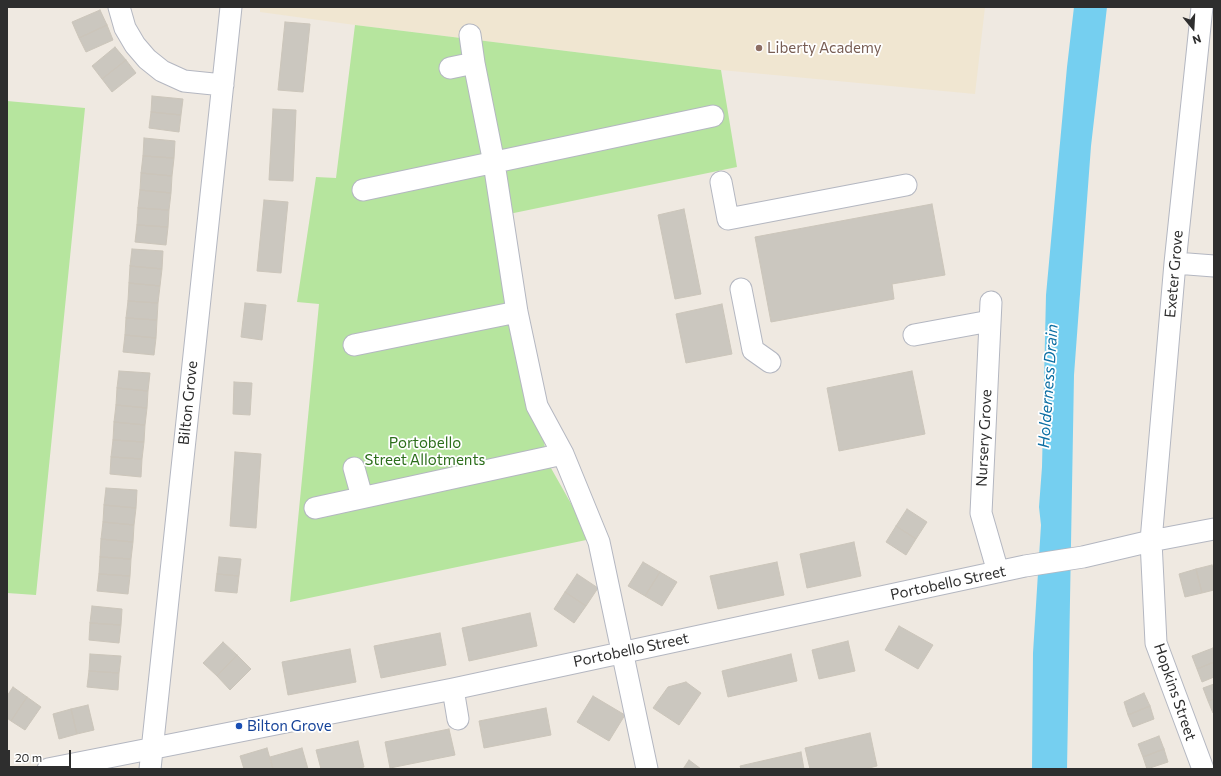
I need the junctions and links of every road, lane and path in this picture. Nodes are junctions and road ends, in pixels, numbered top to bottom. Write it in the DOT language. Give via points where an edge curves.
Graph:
graph roads {
  1 [pos="119,7"];
  2 [pos="231,7"];
  3 [pos="1202,7"];
  4 [pos="470,35"];
  5 [pos="474,64"];
  6 [pos="450,68"];
  7 [pos="223,85"];
  8 [pos="713,116"];
  9 [pos="494,163"];
  10 [pos="721,182"];
  11 [pos="906,185"];
  12 [pos="363,190"];
  13 [pos="1175,263"];
  14 [pos="1214,266"];
  15 [pos="741,289"];
  16 [pos="517,312"];
  17 [pos="914,335"];
  18 [pos="354,345"];
  19 [pos="770,362"];
  20 [pos="563,454"];
  21 [pos="354,468"];
  22 [pos="362,497"];
  23 [pos="315,508"];
  24 [pos="1214,529"];
  25 [pos="1151,541"];
  26 [pos="998,572"];
  27 [pos="622,652"];
  28 [pos="452,689"];
  29 [pos="458,719"];
  30 [pos="151,759"];
  31 [pos="48,769"];
  32 [pos="647,769"];
  33 [pos="1203,769"];
  1 -- 7 [label="street" via="135,45 162,71 184,81"];
  2 -- 7 [label="street, Bilton Grove"];
  3 -- 13 [label="street, Exeter Grove"];
  4 -- 5 [label="street"];
  5 -- 6 [label="street"];
  5 -- 9 [label="street"];
  7 -- 30 [label="street, Bilton Grove"];
  8 -- 9 [label="street"];
  9 -- 12 [label="street"];
  9 -- 16 [label="street"];
  10 -- 11 [label="street" via="728,219"];
  13 -- 14 [label="street"];
  13 -- 25 [label="street, Exeter Grove"];
  15 -- 19 [label="street" via="753,350"];
  16 -- 18 [label="street"];
  16 -- 20 [label="street" via="537,406"];
  17 -- 26 [label="street, Nursery Grove" via="990,312 980,513"];
  20 -- 22 [label="street"];
  20 -- 27 [label="street" via="599,542"];
  21 -- 22 [label="street"];
  22 -- 23 [label="street"];
  24 -- 25 [label="street, Portobello Street"];
  25 -- 26 [label="street, Portobello Street" via="1083,557"];
  25 -- 33 [label="street, Hopkins Street" via="1156,643"];
  26 -- 27 [label="street, Portobello Street"];
  27 -- 28 [label="street, Portobello Street"];
  27 -- 32 [label="street"];
  28 -- 29 [label="street"];
  28 -- 30 [label="street, Portobello Street"];
  30 -- 31 [label="street, Portobello Street"];
}
